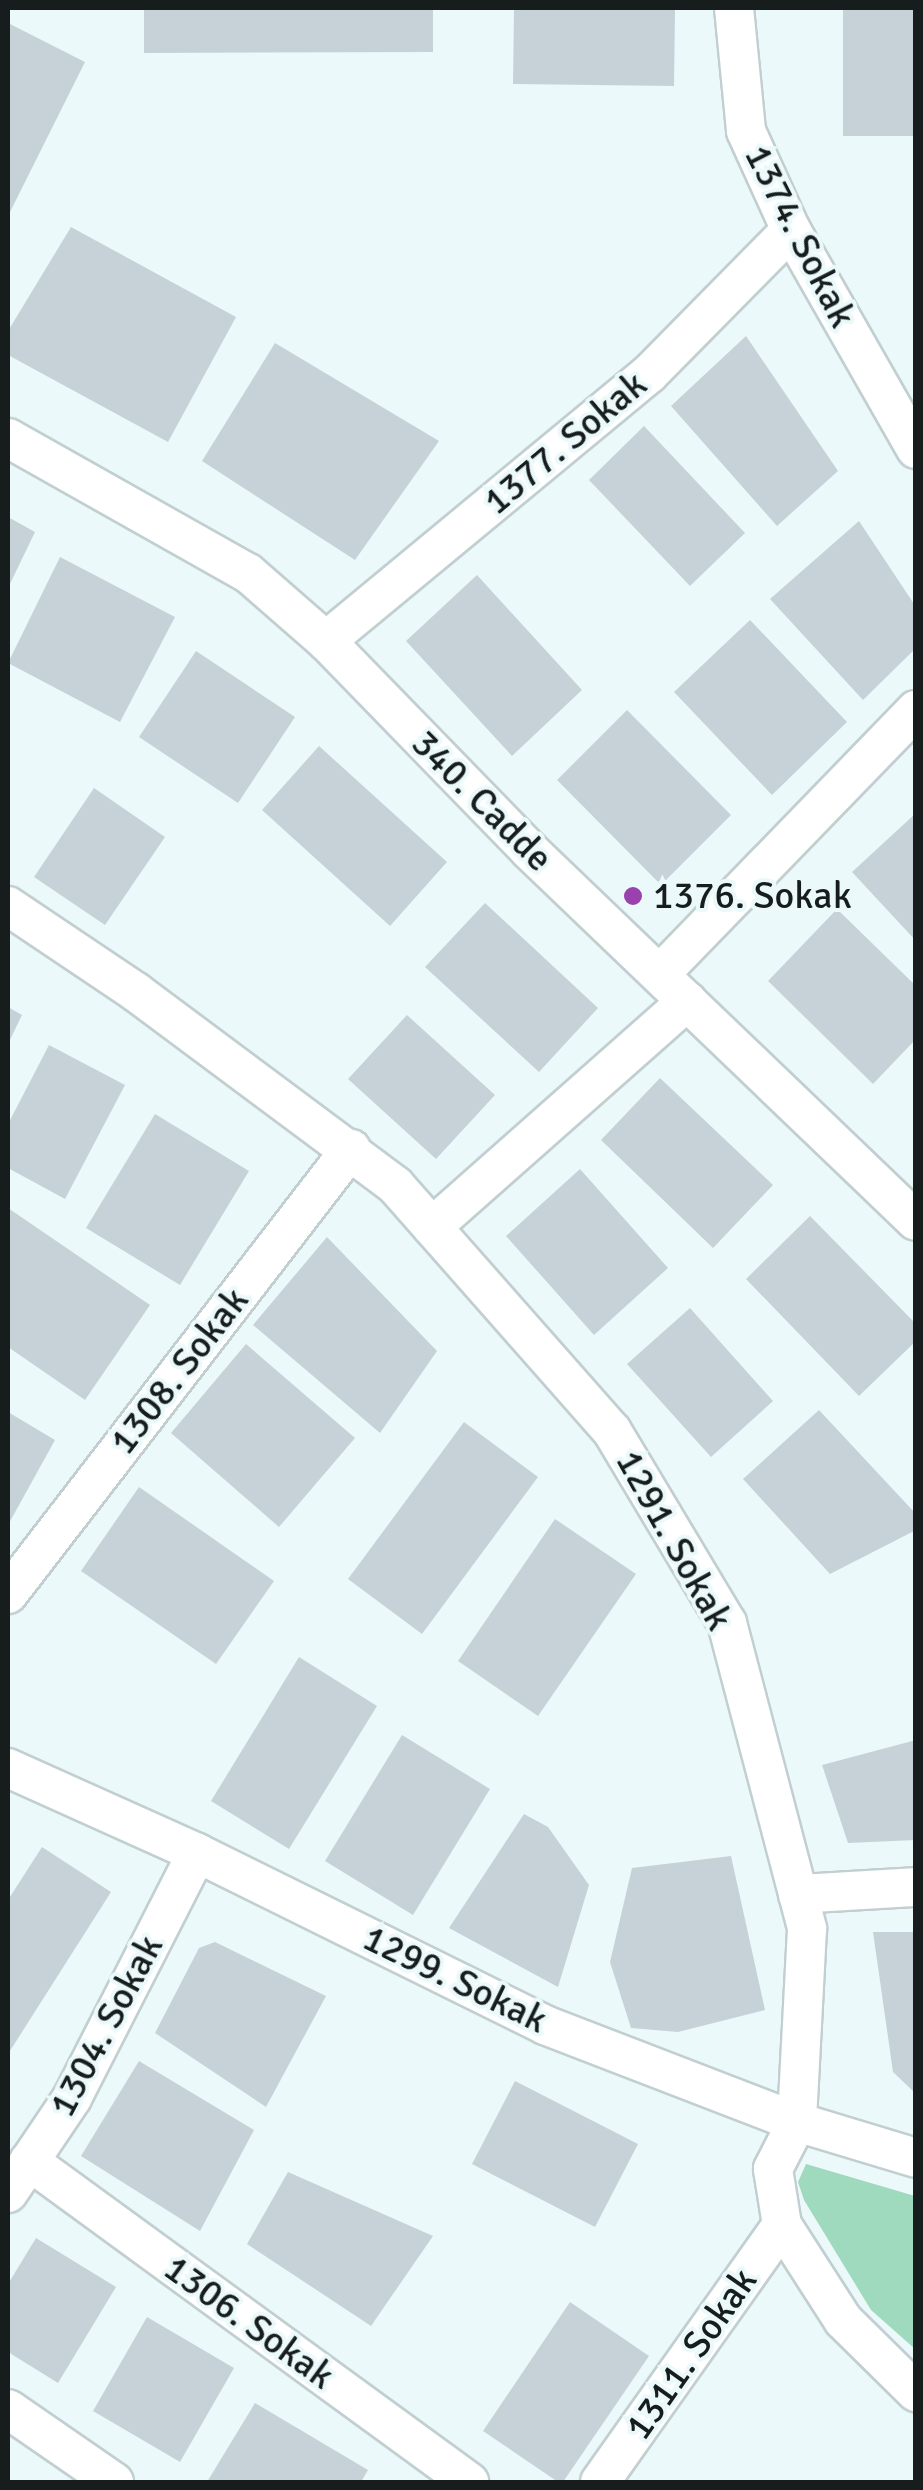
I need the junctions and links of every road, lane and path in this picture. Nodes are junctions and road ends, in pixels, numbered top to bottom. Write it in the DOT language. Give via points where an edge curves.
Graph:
graph roads {
  1 [pos="734,8"];
  2 [pos="791,230"];
  3 [pos="8,438"];
  4 [pos="916,449"];
  5 [pos="326,641"];
  6 [pos="916,710"];
  7 [pos="8,906"];
  8 [pos="673,988"];
  9 [pos="351,1148"];
  10 [pos="916,1220"];
  11 [pos="432,1227"];
  12 [pos="8,1594"];
  13 [pos="8,1768"];
  14 [pos="197,1853"];
  15 [pos="916,1886"];
  16 [pos="798,1894"];
  17 [pos="797,2122"];
  18 [pos="916,2158"];
  19 [pos="30,2161"];
  20 [pos="8,2193"];
  21 [pos="782,2225"];
  22 [pos="916,2392"];
  23 [pos="8,2409"];
  24 [pos="114,2482"];
  25 [pos="469,2482"];
  26 [pos="600,2482"];
  1 -- 2 [label="street, 1374. Sokak" via="746,131"];
  2 -- 4 [label="street, 1374. Sokak"];
  2 -- 5 [label="street, 1377. Sokak" via="650,374"];
  3 -- 5 [label="street, 340. Cadde" via="248,572"];
  5 -- 8 [label="street, 340. Cadde"];
  6 -- 8 [label="street"];
  7 -- 9 [label="street, 1291. Sokak"];
  8 -- 10 [label="street, 340. Cadde"];
  8 -- 11 [label="street"];
  9 -- 11 [label="street, 1291. Sokak"];
  9 -- 12 [label="street, 1308. Sokak"];
  11 -- 16 [label="street, 1291. Sokak" via="612,1431 727,1624"];
  13 -- 14 [label="street, 1299. Sokak"];
  14 -- 17 [label="street, 1299. Sokak" via="545,2025"];
  14 -- 19 [label="street, 1304. Sokak" via="72,2098"];
  15 -- 16 [label="street"];
  16 -- 17 [label="street, 1291. Sokak" via="807,1930"];
  17 -- 18 [label="street, 1299. Sokak"];
  17 -- 21 [label="street, 1291. Sokak" via="773,2169"];
  19 -- 20 [label="street, 1304. Sokak"];
  19 -- 25 [label="street, 1306. Sokak"];
  21 -- 22 [label="street, 1291. Sokak" via="843,2320"];
  21 -- 26 [label="street, 1311. Sokak"];
  23 -- 24 [label="street"];
}
